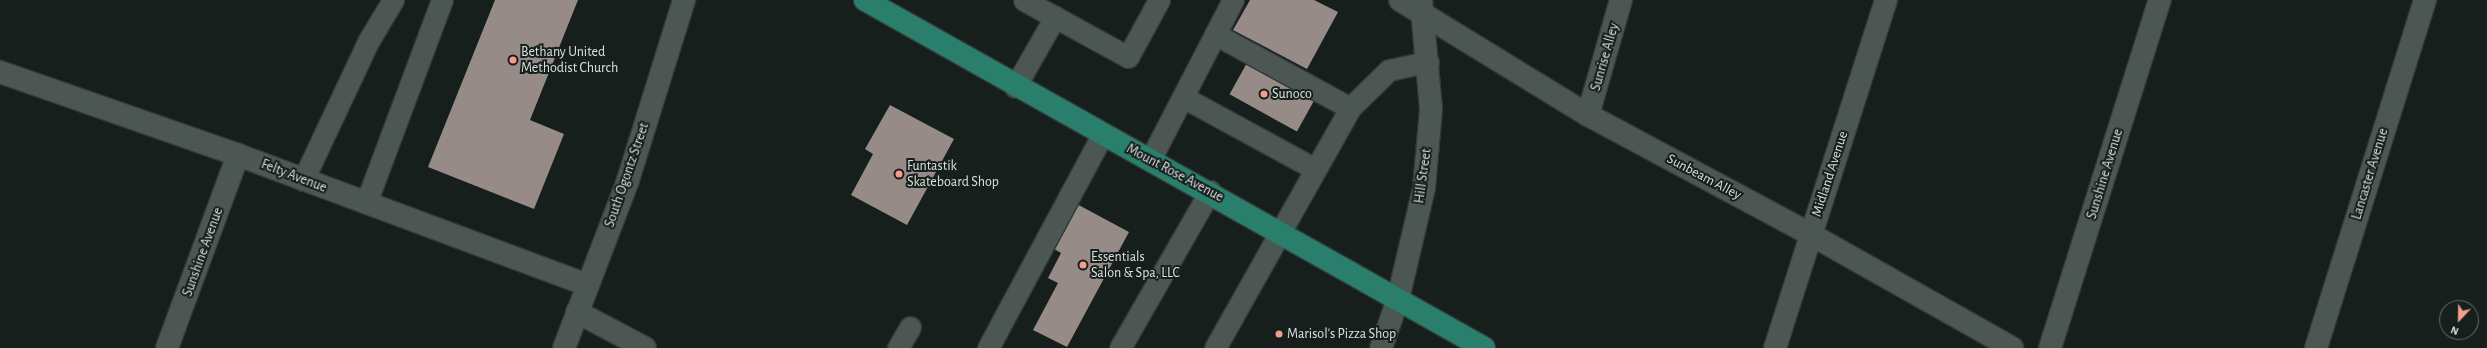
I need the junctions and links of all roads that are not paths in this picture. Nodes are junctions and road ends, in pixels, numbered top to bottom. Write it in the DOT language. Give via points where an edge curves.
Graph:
graph roads {
  1 [pos="393,0"];
  2 [pos="442,0"];
  3 [pos="684,0"];
  4 [pos="865,0"];
  5 [pos="1024,0"];
  6 [pos="1160,0"];
  7 [pos="1233,0"];
  8 [pos="1400,0"];
  9 [pos="1621,0"];
  10 [pos="1886,0"];
  11 [pos="2160,0"];
  12 [pos="2425,0"];
  13 [pos="1422,6"];
  14 [pos="1054,17"];
  15 [pos="1215,34"];
  16 [pos="1428,62"];
  17 [pos="0,72"];
  18 [pos="1015,87"];
  19 [pos="1182,97"];
  20 [pos="1350,108"];
  21 [pos="1588,115"];
  22 [pos="1102,135"];
  23 [pos="238,155"];
  24 [pos="1150,160"];
  25 [pos="1315,169"];
  26 [pos="303,180"];
  27 [pos="1210,191"];
  28 [pos="366,203"];
  29 [pos="1281,232"];
  30 [pos="1810,234"];
  31 [pos="587,285"];
  32 [pos="1398,299"];
  33 [pos="576,312"];
  34 [pos="910,327"];
  35 [pos="167,348"];
  36 [pos="564,348"];
  37 [pos="645,348"];
  38 [pos="898,348"];
  39 [pos="988,348"];
  40 [pos="1120,348"];
  41 [pos="1215,348"];
  42 [pos="1381,348"];
  43 [pos="1484,348"];
  44 [pos="1775,348"];
  45 [pos="2012,348"];
  46 [pos="2050,348"];
  47 [pos="2316,348"];
  1 -- 26 [label="lane" via="369,40"];
  2 -- 28 [label="lane"];
  3 -- 31 [label="street, South Ogontz Street" via="628,180"];
  4 -- 18 [label="main road, Mount Rose Avenue"];
  5 -- 14 [label="lane"];
  6 -- 14 [label="lane" via="1128,57"];
  7 -- 15 [label="lane"];
  8 -- 13 [label="street, Sunbeam Alley"];
  9 -- 21 [label="street, Sunrise Alley"];
  10 -- 30 [label="street, Midland Avenue"];
  11 -- 46 [label="street, Sunshine Avenue"];
  12 -- 47 [label="street, Lancaster Avenue"];
  13 -- 16 [label="street, Hill Street"];
  13 -- 21 [label="street, Sunbeam Alley"];
  14 -- 18 [label="lane"];
  15 -- 19 [label="lane"];
  15 -- 20 [label="lane"];
  16 -- 20 [label="lane" via="1389,70"];
  16 -- 32 [label="street, Hill Street" via="1431,109 1424,188"];
  17 -- 23 [label="street, Felty Avenue"];
  18 -- 22 [label="main road, Mount Rose Avenue"];
  19 -- 24 [label="lane"];
  19 -- 25 [label="lane"];
  20 -- 25 [label="lane"];
  21 -- 30 [label="street, Sunbeam Alley"];
  22 -- 24 [label="main road, Mount Rose Avenue"];
  22 -- 39 [label="lane"];
  23 -- 26 [label="street, Felty Avenue"];
  23 -- 35 [label="street, Sunshine Avenue"];
  24 -- 27 [label="main road, Mount Rose Avenue"];
  25 -- 29 [label="lane"];
  26 -- 28 [label="street, Felty Avenue"];
  27 -- 29 [label="main road, Mount Rose Avenue"];
  27 -- 40 [label="lane"];
  28 -- 31 [label="street, Felty Avenue"];
  29 -- 32 [label="main road, Mount Rose Avenue"];
  29 -- 41 [label="lane"];
  30 -- 44 [label="street, Midland Avenue"];
  30 -- 45 [label="street, Sunbeam Alley"];
  31 -- 33 [label="street, South Ogontz Street"];
  32 -- 42 [label="street, Hill Street"];
  32 -- 43 [label="main road, Mount Rose Avenue"];
  33 -- 36 [label="street, South Ogontz Street"];
  33 -- 37 [label="street"];
  34 -- 38 [label="lane"];
}
